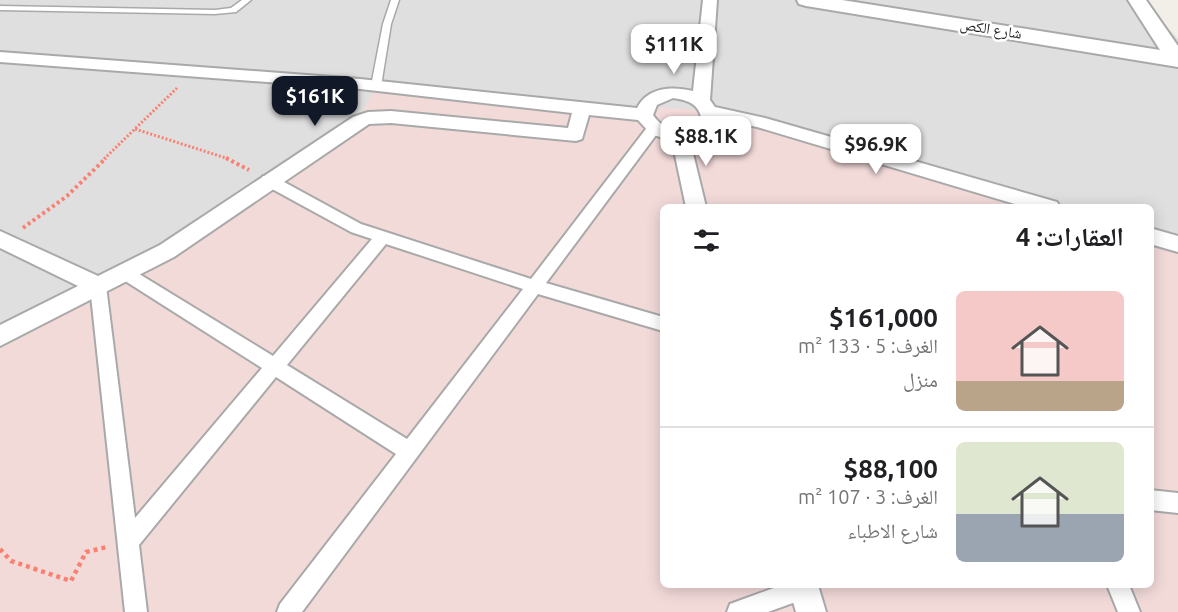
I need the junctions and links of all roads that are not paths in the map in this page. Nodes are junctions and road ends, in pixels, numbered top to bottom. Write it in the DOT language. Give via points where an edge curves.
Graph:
graph roads {
  1 [pos="246,0"];
  2 [pos="395,0"];
  3 [pos="710,0"];
  4 [pos="806,0"];
  5 [pos="1133,1"];
  6 [pos="0,8"];
  7 [pos="0,57"];
  8 [pos="1177,60"];
  9 [pos="376,86"];
  10 [pos="705,106"];
  11 [pos="582,108"];
  12 [pos="649,122"];
  13 [pos="680,136"];
  14 [pos="268,180"];
  15 [pos="695,204"];
  16 [pos="1040,204"];
  17 [pos="383,237"];
  18 [pos="1154,237"];
  19 [pos="2,240"];
  20 [pos="1178,244"];
  21 [pos="125,273"];
  22 [pos="535,285"];
  23 [pos="98,286"];
  24 [pos="660,323"];
  25 [pos="0,336"];
  26 [pos="274,366"];
  27 [pos="409,451"];
  28 [pos="1154,500"];
  29 [pos="1178,502"];
  30 [pos="128,542"];
  31 [pos="1119,588"];
  32 [pos="806,595"];
  33 [pos="136,612"];
  34 [pos="288,612"];
  35 [pos="738,612"];
  36 [pos="1129,612"];
  1 -- 6 [label="lane" via="233,10 215,12"];
  2 -- 9 [label="lane"];
  3 -- 10 [label="street"];
  4 -- 8 [label="street, شارع الكص"];
  5 -- 8 [label="street"];
  7 -- 9 [label="street"];
  9 -- 11 [label="street"];
  10 -- 12 [label="street" via="683,94 663,94 648,102"];
  10 -- 13 [label="street" via="708,123 704,128"];
  10 -- 16 [label="street"];
  11 -- 12 [label="street"];
  11 -- 14 [label="street" via="576,135 368,118"];
  12 -- 13 [label="street"];
  12 -- 22 [label="street"];
  13 -- 15 [label="street"];
  14 -- 17 [label="street" via="356,228"];
  14 -- 21 [label="street" via="167,251"];
  17 -- 22 [label="street"];
  17 -- 26 [label="street"];
  18 -- 20 [label="street"];
  19 -- 23 [label="street"];
  21 -- 23 [label="street"];
  21 -- 26 [label="street"];
  22 -- 24 [label="street"];
  22 -- 27 [label="street"];
  23 -- 25 [label="street"];
  23 -- 30 [label="street"];
  26 -- 27 [label="street"];
  26 -- 30 [label="street"];
  27 -- 34 [label="street"];
  28 -- 29 [label="street"];
  30 -- 33 [label="street"];
  31 -- 36 [label="street"];
  32 -- 35 [label="street"];
}
